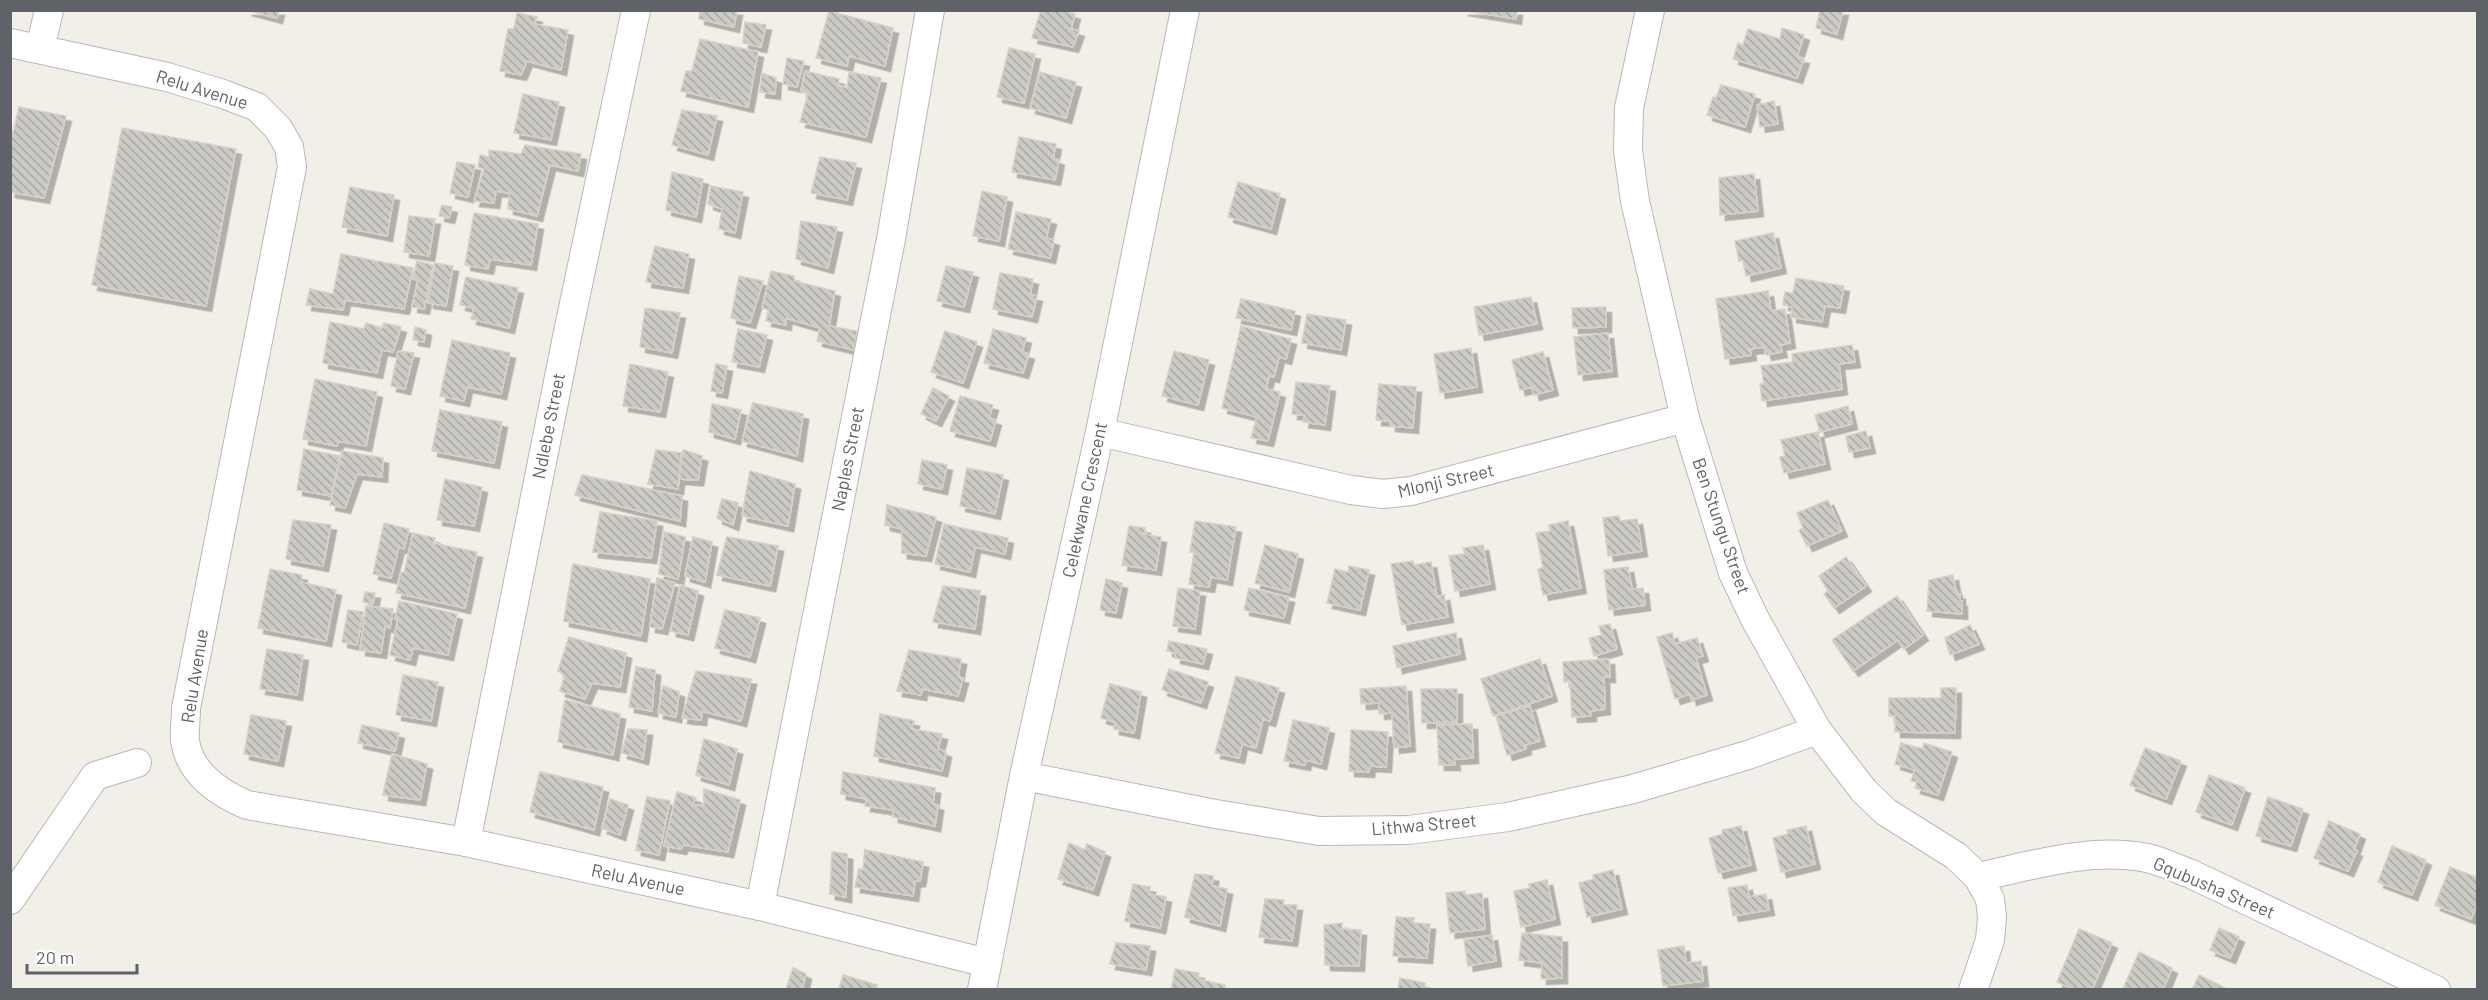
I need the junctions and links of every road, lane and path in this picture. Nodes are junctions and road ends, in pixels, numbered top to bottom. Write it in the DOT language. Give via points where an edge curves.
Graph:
graph roads {
  1 [pos="49,10"];
  2 [pos="636,10"];
  3 [pos="930,10"];
  4 [pos="1185,10"];
  5 [pos="1650,10"];
  6 [pos="10,43"];
  7 [pos="40,49"];
  8 [pos="1684,418"];
  9 [pos="1100,432"];
  10 [pos="1817,730"];
  11 [pos="137,763"];
  12 [pos="1024,776"];
  13 [pos="466,842"];
  14 [pos="1978,877"];
  15 [pos="10,900"];
  16 [pos="760,906"];
  17 [pos="985,976"];
  18 [pos="2434,989"];
  19 [pos="1973,990"];
  1 -- 7 [label="street"];
  2 -- 13 [label="street, Ndlebe Street"];
  3 -- 16 [label="street, Naples Street" via="891,239"];
  4 -- 9 [label="street, Celekwane Crescent"];
  5 -- 8 [label="street, Ben Stungu Street" via="1629,108 1628,151 1635,201"];
  6 -- 7 [label="street, Relu Avenue"];
  7 -- 13 [label="street, Relu Avenue" via="167,77 240,100 257,107 278,128 289,147 292,168 186,708 185,741 192,762 206,781 247,805"];
  8 -- 9 [label="street, Mlonji Street" via="1495,470 1383,494"];
  8 -- 10 [label="street, Ben Stungu Street" via="1733,573"];
  9 -- 12 [label="street, Celekwane Crescent"];
  10 -- 12 [label="street, Lithwa Street" via="1633,789 1508,817 1409,830 1318,831"];
  10 -- 14 [label="street, Ben Stungu Street" via="1864,791 1886,812 1956,856"];
  11 -- 15 [label="street" via="95,776"];
  12 -- 17 [label="street, Celekwane Crescent"];
  13 -- 16 [label="street, Relu Avenue"];
  14 -- 18 [label="street, Gqubusha Street" via="2082,855 2120,854 2150,859 2190,874"];
  14 -- 19 [label="street, Ben Stungu Street" via="1990,899 1992,917 1990,940"];
  16 -- 17 [label="street, Relu Avenue"];
}
